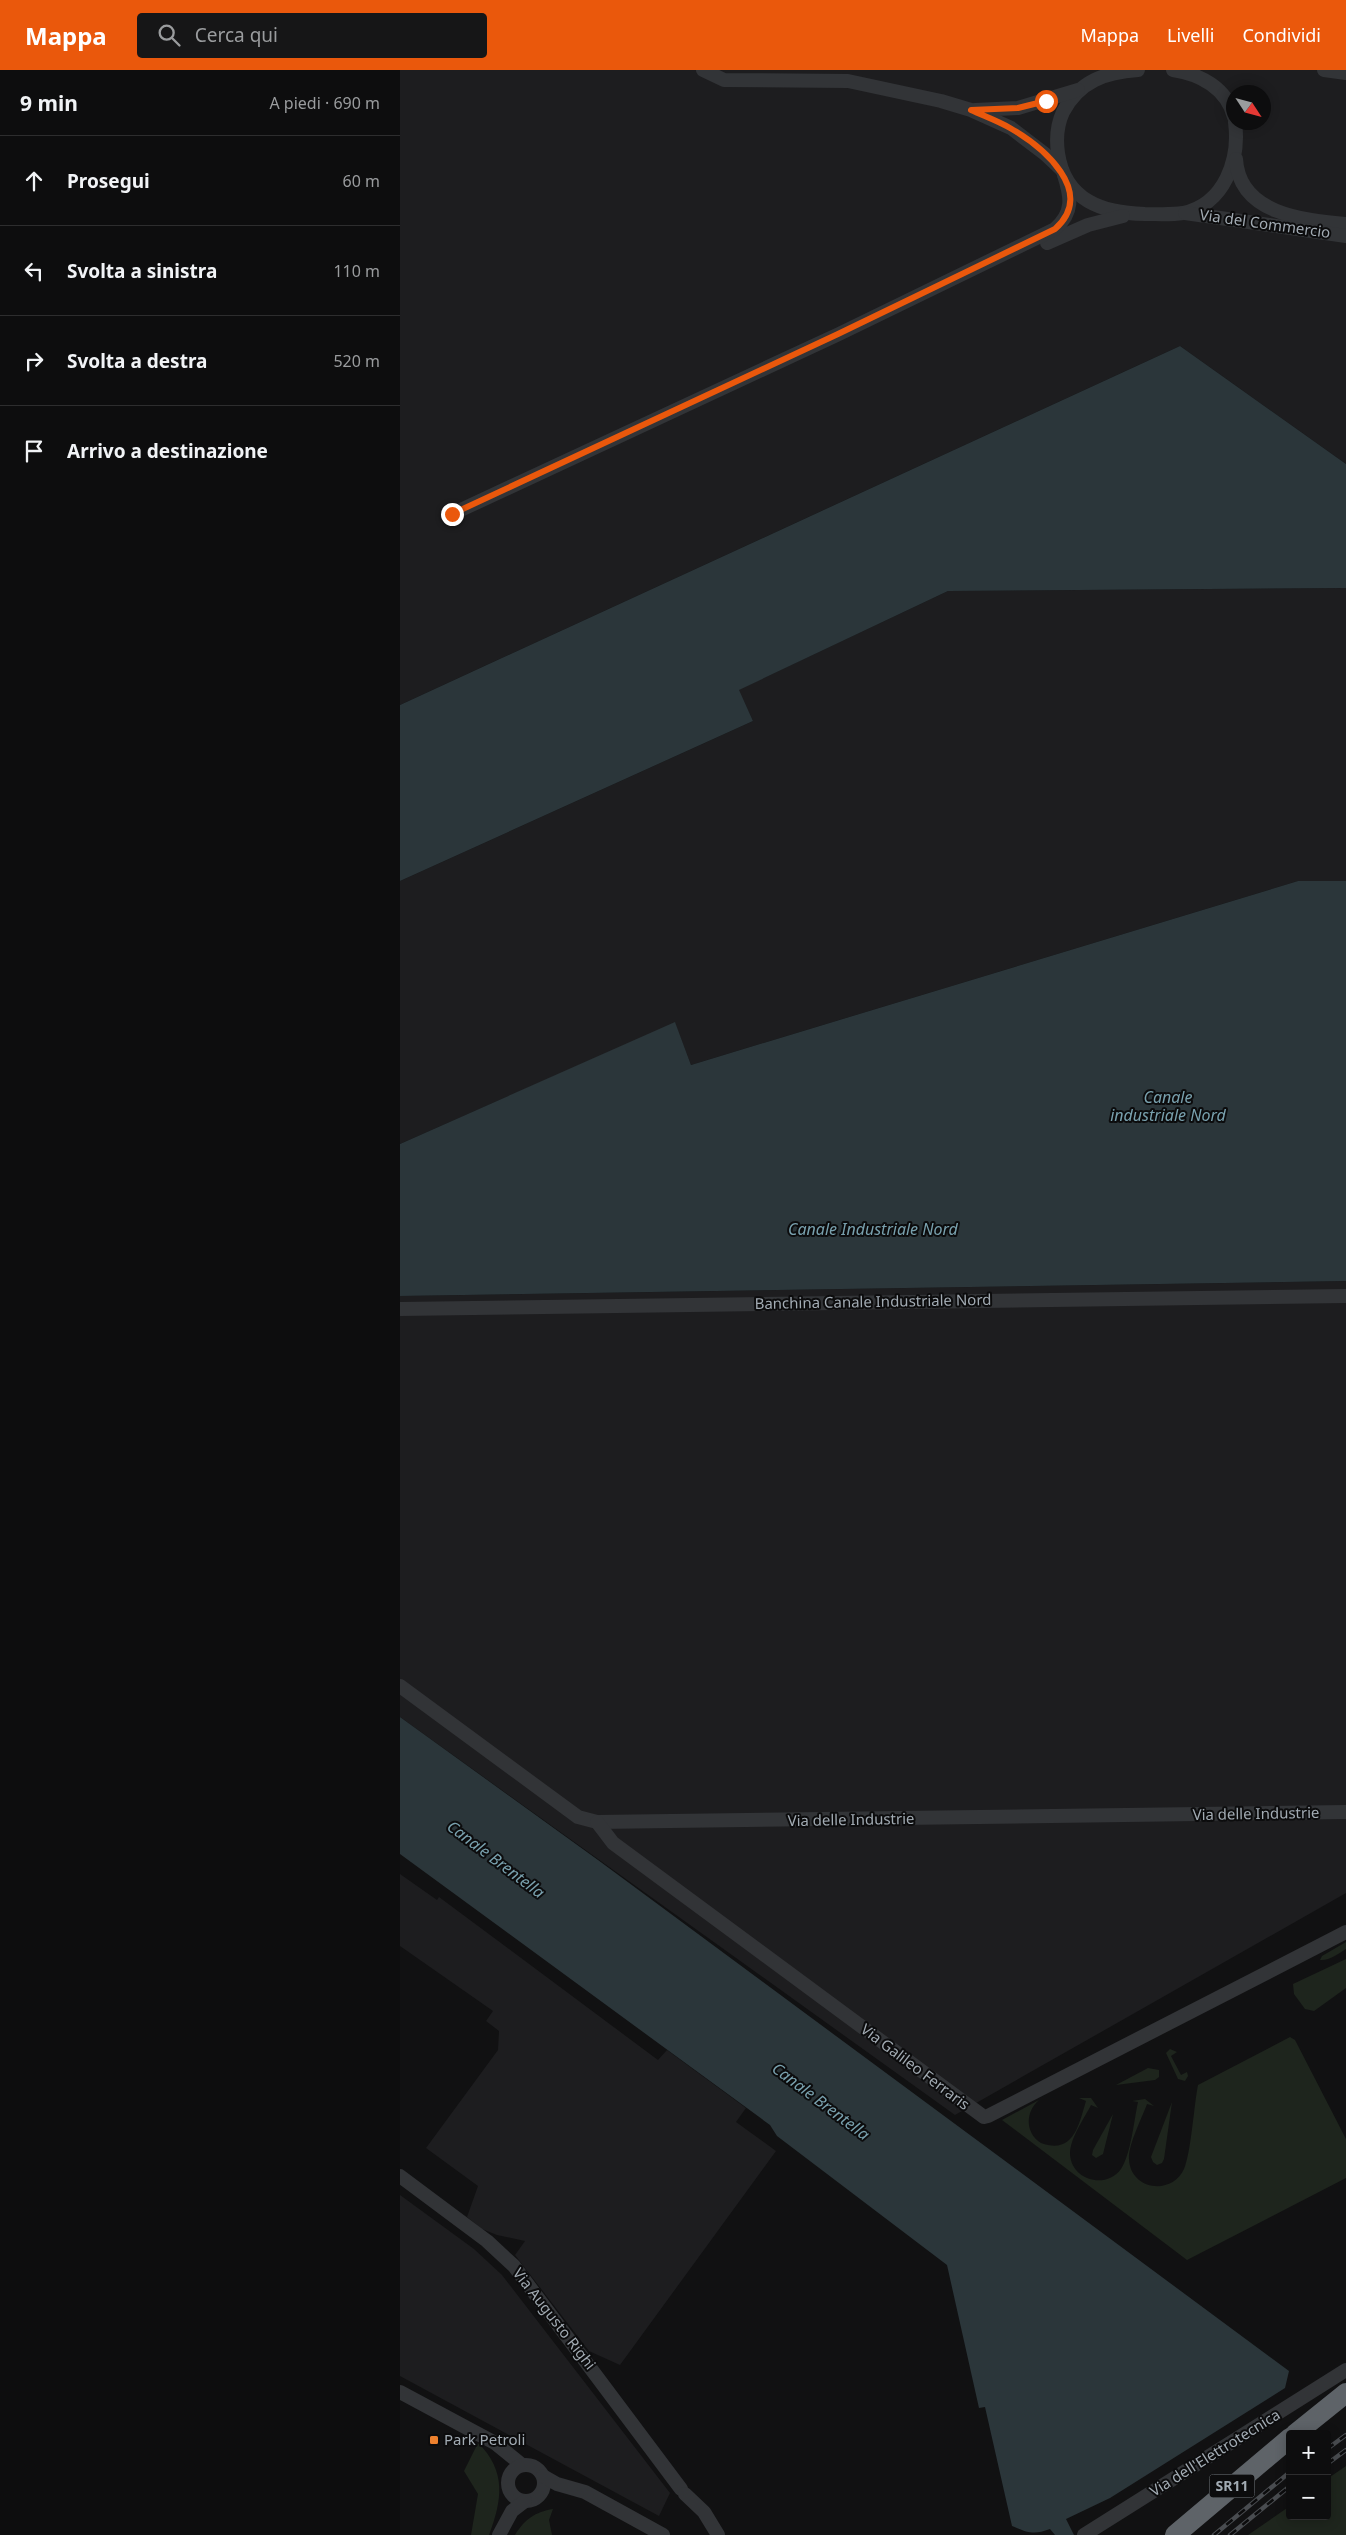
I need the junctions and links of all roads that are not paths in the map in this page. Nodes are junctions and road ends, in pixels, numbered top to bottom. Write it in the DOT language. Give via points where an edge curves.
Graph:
graph roads {
  1 [pos="704,70"];
  2 [pos="1138,70"];
  3 [pos="1173,70"];
  4 [pos="1324,70"];
  5 [pos="1346,73"];
  6 [pos="1081,88"];
  7 [pos="1226,100"];
  8 [pos="971,110"];
  9 [pos="1235,130"];
  10 [pos="1236,155"];
  11 [pos="1063,173"];
  12 [pos="1185,212"];
  13 [pos="1131,214"];
  14 [pos="1346,224"];
  15 [pos="1346,236"];
  16 [pos="1019,247"];
  17 [pos="452,514"];
  18 [pos="1346,1296"];
  19 [pos="400,1309"];
  20 [pos="400,1686"];
  21 [pos="1346,1812"];
  22 [pos="597,1822"];
  23 [pos="1346,1932"];
  24 [pos="400,2176"];
  25 [pos="1346,2370"];
  26 [pos="400,2392"];
  27 [pos="1346,2393"];
  28 [pos="1346,2406"];
  29 [pos="471,2430"];
  30 [pos="1300,2430"];
  31 [pos="1316,2430"];
  32 [pos="1286,2441"];
  33 [pos="1286,2455"];
  34 [pos="522,2465"];
  35 [pos="510,2476"];
  36 [pos="543,2476"];
  37 [pos="586,2492"];
  38 [pos="542,2493"];
  39 [pos="512,2494"];
  40 [pos="525,2501"];
  41 [pos="505,2522"];
  42 [pos="499,2535"];
  43 [pos="663,2535"];
  44 [pos="718,2535"];
  45 [pos="1084,2535"];
  46 [pos="1176,2535"];
  47 [pos="1193,2535"];
  1 -- 8 [label="street" via="724,80 848,81"];
  2 -- 6 [label="street" via="1105,75"];
  3 -- 7 [label="street" via="1190,74 1218,89"];
  4 -- 5 [label="street"];
  6 -- 8 [label="street" via="1018,108"];
  6 -- 11 [label="street" via="1060,121 1057,142"];
  8 -- 11 [label="street" via="1011,128 1045,154"];
  9 -- 10 [label="street"];
  10 -- 12 [label="street" via="1229,174 1216,192 1204,203"];
  10 -- 14 [label="street, Via del Commercio" via="1242,182 1258,202 1309,220"];
  11 -- 13 [label="street" via="1089,202 1106,210"];
  11 -- 16 [label="street" via="1071,203 1064,218 1055,229"];
  12 -- 13 [label="street, Via del Commercio"];
  12 -- 15 [label="street, Via del Commercio"];
  13 -- 16 [label="street" via="1088,225 1041,245"];
  16 -- 17 [label="street"];
  18 -- 19 [label="street, Banchina Canale Industriale Nord"];
  20 -- 22 [label="street, Via delle Industrie" via="578,1816"];
  21 -- 22 [label="street, Via delle Industrie"];
  22 -- 23 [label="street, Via Galileo Ferraris" via="621,1849 984,2116"];
  24 -- 44 [label="street, Via Augusto Righi" via="488,2240 514,2266 683,2491 704,2512"];
  25 -- 45 [label="street, Via dell'Elettrotecnica"];
  26 -- 29 [label="street"];
  27 -- 30 [label="highway"];
  28 -- 31 [label="highway"];
  29 -- 34 [label="street" via="495,2443"];
  29 -- 35 [label="street" via="499,2454"];
  32 -- 46 [label="highway, SR11"];
  33 -- 47 [label="highway, SR11"];
  34 -- 35 [label="street"];
  34 -- 36 [label="street" via="537,2468"];
  35 -- 39 [label="street" via="508,2485"];
  36 -- 37 [label="street" via="557,2484"];
  36 -- 38 [label="street"];
  37 -- 38 [label="street" via="557,2490"];
  37 -- 43 [label="street"];
  38 -- 40 [label="street"];
  39 -- 40 [label="street"];
  39 -- 41 [label="street"];
  40 -- 41 [label="street" via="512,2511"];
  41 -- 42 [label="street"];
}
